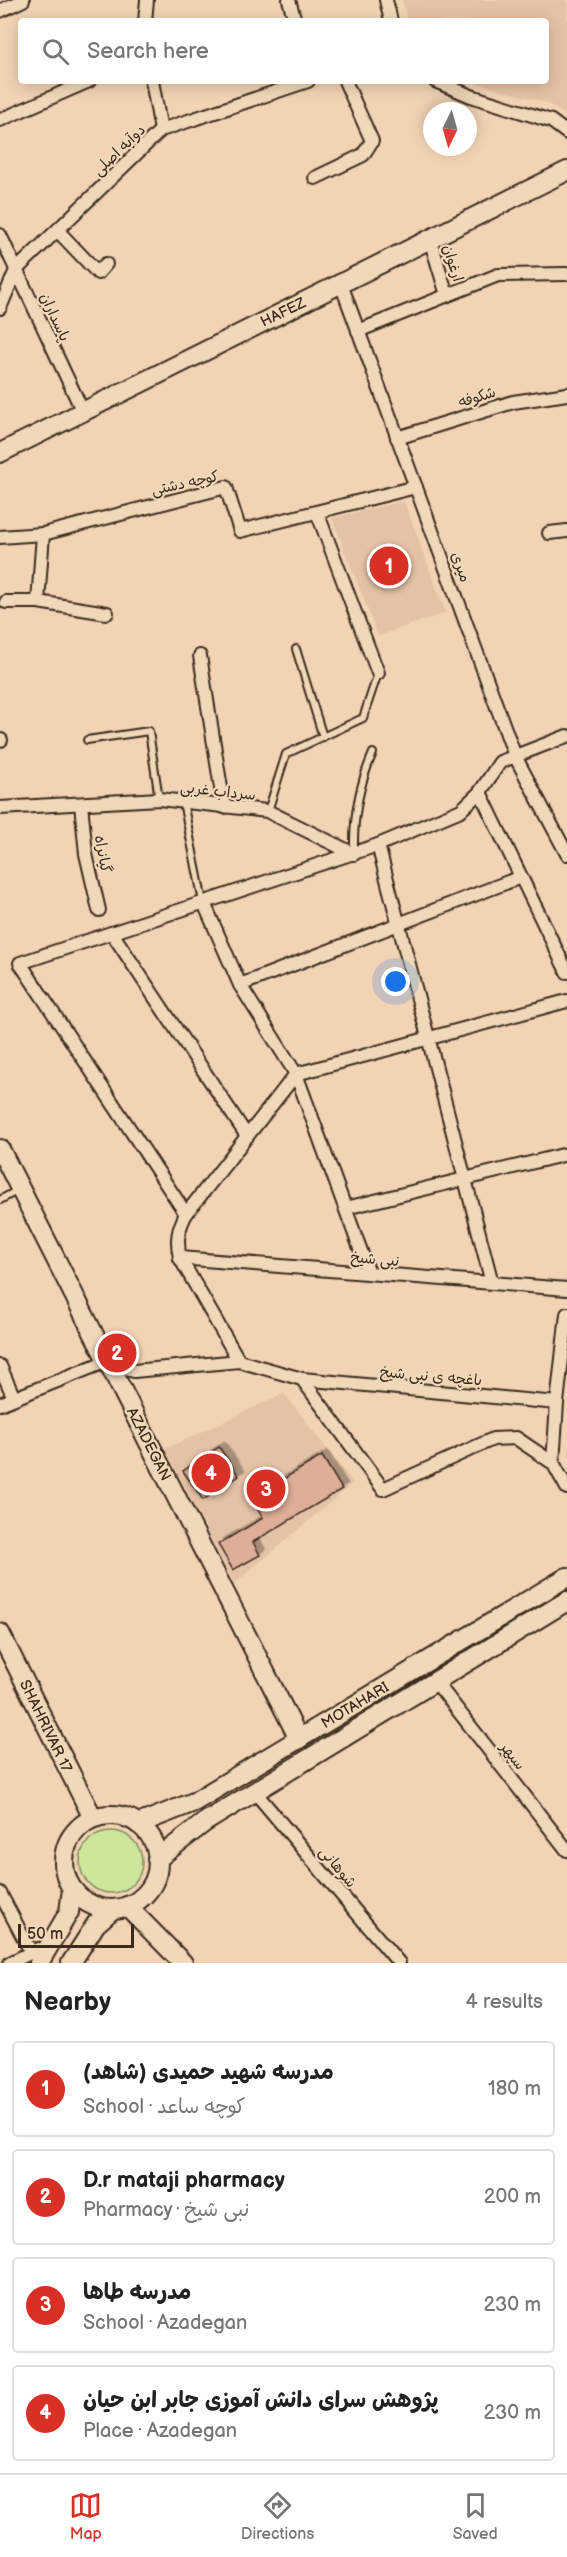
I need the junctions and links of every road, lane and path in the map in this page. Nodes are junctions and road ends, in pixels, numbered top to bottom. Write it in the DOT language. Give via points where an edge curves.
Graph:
graph roads {
  1 [pos="23,0"];
  2 [pos="147,0"];
  3 [pos="289,0"];
  4 [pos="386,0"];
  5 [pos="0,11"];
  6 [pos="145,18"];
  7 [pos="294,18"];
  8 [pos="390,18"];
  9 [pos="82,84"];
  10 [pos="153,84"];
  11 [pos="299,84"];
  12 [pos="346,84"];
  13 [pos="442,84"];
  14 [pos="0,120"];
  15 [pos="161,130"];
  16 [pos="567,133"];
  17 [pos="567,171"];
  18 [pos="315,178"];
  19 [pos="58,231"];
  20 [pos="0,235"];
  21 [pos="430,239"];
  22 [pos="106,264"];
  23 [pos="16,270"];
  24 [pos="567,274"];
  25 [pos="341,284"];
  26 [pos="447,295"];
  27 [pos="0,308"];
  28 [pos="358,331"];
  29 [pos="567,394"];
  30 [pos="83,412"];
  31 [pos="397,438"];
  32 [pos="0,453"];
  33 [pos="416,487"];
  34 [pos="317,512"];
  35 [pos="567,531"];
  36 [pos="549,533"];
  37 [pos="43,534"];
  38 [pos="0,537"];
  39 [pos="6,602"];
  40 [pos="38,602"];
  41 [pos="107,613"];
  42 [pos="296,649"];
  43 [pos="201,656"];
  44 [pos="378,673"];
  45 [pos="567,736"];
  46 [pos="323,738"];
  47 [pos="87,740"];
  48 [pos="373,753"];
  49 [pos="515,756"];
  50 [pos="480,792"];
  51 [pos="159,799"];
  52 [pos="183,802"];
  53 [pos="81,804"];
  54 [pos="224,807"];
  55 [pos="0,808"];
  56 [pos="267,812"];
  57 [pos="378,845"];
  58 [pos="354,854"];
  59 [pos="567,854"];
  60 [pos="521,877"];
  61 [pos="204,903"];
  62 [pos="99,910"];
  63 [pos="398,922"];
  64 [pos="112,933"];
  65 [pos="567,972"];
  66 [pos="240,985"];
  67 [pos="567,1001"];
  68 [pos="429,1039"];
  69 [pos="296,1074"];
  70 [pos="247,1136"];
  71 [pos="0,1149"];
  72 [pos="567,1154"];
  73 [pos="466,1179"];
  74 [pos="20,1189"];
  75 [pos="0,1200"];
  76 [pos="346,1208"];
  77 [pos="186,1214"];
  78 [pos="180,1258"];
  79 [pos="369,1273"];
  80 [pos="492,1283"];
  81 [pos="567,1289"];
  82 [pos="567,1314"];
  83 [pos="565,1342"];
  84 [pos="107,1361"];
  85 [pos="239,1361"];
  86 [pos="0,1366"];
  87 [pos="302,1379"];
  88 [pos="14,1398"];
  89 [pos="557,1403"];
  90 [pos="0,1404"];
  91 [pos="553,1463"];
  92 [pos="567,1488"];
  93 [pos="567,1577"];
  94 [pos="567,1601"];
  95 [pos="0,1633"];
  96 [pos="435,1681"];
  97 [pos="299,1739"];
  98 [pos="254,1791"];
  99 [pos="93,1818"];
  100 [pos="138,1824"];
  101 [pos="567,1850"];
  102 [pos="158,1859"];
  103 [pos="72,1889"];
  104 [pos="0,1893"];
  105 [pos="120,1907"];
  106 [pos="35,1958"];
  107 [pos="10,1963"];
  108 [pos="71,1963"];
  109 [pos="183,1963"];
  110 [pos="399,1963"];
  1 -- 5 [label="street"];
  2 -- 6 [label="street"];
  3 -- 7 [label="street"];
  4 -- 8 [label="street"];
  9 -- 14 [label="street"];
  10 -- 15 [label="street"];
  11 -- 15 [label="street, دوآبه اصلی"];
  12 -- 18 [label="street" via="372,141 363,155"];
  13 -- 16 [label="street" via="551,121"];
  15 -- 19 [label="street, دوآبه اصلی"];
  17 -- 21 [label="main road, HAFEZ"];
  19 -- 22 [label="street" via="98,273"];
  19 -- 23 [label="street, دوآبه اصلی"];
  20 -- 23 [label="street, پاسداران"];
  21 -- 25 [label="main road, HAFEZ"];
  21 -- 26 [label="street, ارغوان"];
  23 -- 27 [label="street, دوآبه اصلی"];
  23 -- 30 [label="street, پاسداران"];
  24 -- 26 [label="street" via="498,275"];
  25 -- 28 [label="street, میری"];
  25 -- 30 [label="main road, HAFEZ"];
  26 -- 28 [label="street"];
  28 -- 31 [label="street, میری"];
  29 -- 31 [label="street, شکوفه" via="513,402"];
  30 -- 32 [label="main road, HAFEZ"];
  31 -- 33 [label="street, میری"];
  33 -- 34 [label="street, کوچه دشتی"];
  33 -- 49 [label="street, میری"];
  34 -- 37 [label="street, کوچه دشتی" via="240,531 226,486"];
  34 -- 44 [label="street"];
  35 -- 36 [label="street"];
  37 -- 38 [label="street, کوچه دشتی"];
  37 -- 40 [label="street"];
  39 -- 40 [label="street"];
  40 -- 41 [label="street"];
  42 -- 46 [label="lane"];
  43 -- 54 [label="street"];
  44 -- 46 [label="lane" via="363,718"];
  45 -- 49 [label="street"];
  46 -- 56 [label="lane" via="286,754"];
  47 -- 51 [label="lane" via="149,731"];
  48 -- 58 [label="lane" via="362,779 353,829"];
  49 -- 50 [label="street" via="500,762"];
  49 -- 59 [label="street, میری"];
  50 -- 57 [label="street" via="461,810"];
  50 -- 60 [label="street"];
  51 -- 52 [label="street, سرداب غربی"];
  51 -- 53 [label="street, سرداب غربی"];
  52 -- 54 [label="street, سرداب غربی"];
  52 -- 61 [label="lane"];
  53 -- 55 [label="street, سرداب غربی"];
  53 -- 62 [label="street, گیانراه" via="86,854"];
  54 -- 56 [label="street, سرداب غربی"];
  56 -- 58 [label="street, سرداب غربی"];
  57 -- 58 [label="street"];
  57 -- 63 [label="street"];
  58 -- 61 [label="street"];
  60 -- 63 [label="street"];
  60 -- 65 [label="street"];
  61 -- 64 [label="street"];
  61 -- 66 [label="street"];
  63 -- 66 [label="street"];
  63 -- 68 [label="street"];
  64 -- 70 [label="street"];
  64 -- 77 [label="street" via="20,963"];
  66 -- 69 [label="street"];
  67 -- 68 [label="street"];
  68 -- 69 [label="street"];
  68 -- 73 [label="street"];
  69 -- 70 [label="street"];
  69 -- 76 [label="street"];
  70 -- 77 [label="street"];
  71 -- 74 [label="main road, AZADEGAN"];
  72 -- 73 [label="street"];
  73 -- 76 [label="street"];
  73 -- 80 [label="street"];
  74 -- 75 [label="lane"];
  74 -- 84 [label="main road, AZADEGAN"];
  76 -- 79 [label="street"];
  77 -- 78 [label="street" via="178,1229"];
  78 -- 79 [label="street, نبی شیخ"];
  78 -- 85 [label="street"];
  79 -- 80 [label="street, نبی شیخ"];
  80 -- 81 [label="street, نبی شیخ"];
  82 -- 83 [label="street"];
  83 -- 89 [label="street"];
  84 -- 85 [label="street" via="134,1371"];
  84 -- 88 [label="street"];
  84 -- 97 [label="main road, AZADEGAN"];
  85 -- 87 [label="street, باغچه ی نبی شیخ"];
  86 -- 88 [label="street"];
  87 -- 89 [label="street, باغچه ی نبی شیخ"];
  87 -- 91 [label="street" via="382,1489 493,1439 516,1438"];
  88 -- 90 [label="street"];
  89 -- 91 [label="street"];
  91 -- 92 [label="street"];
  93 -- 97 [label="main road, MOTAHARI"];
  94 -- 96 [label="main road, MOTAHARI"];
  95 -- 99 [label="main road, SHAHRIVAR 17"];
  96 -- 98 [label="main road, MOTAHARI"];
  96 -- 101 [label="street, سپهر"];
  97 -- 100 [label="main road, MOTAHARI" via="194,1802"];
  98 -- 102 [label="main road, MOTAHARI" via="205,1822"];
  98 -- 110 [label="street, شوهانی"];
  99 -- 100 [label="main road" via="122,1816"];
  99 -- 103 [label="main road" via="70,1837 65,1851 64,1865"];
  100 -- 102 [label="main road" via="147,1832"];
  102 -- 105 [label="main road" via="150,1887 140,1898"];
  103 -- 105 [label="main road" via="99,1907"];
  103 -- 106 [label="main road" via="69,1912 52,1942"];
  104 -- 106 [label="street"];
  105 -- 108 [label="main road" via="96,1924"];
  105 -- 109 [label="main road"];
  106 -- 107 [label="street"];
}
